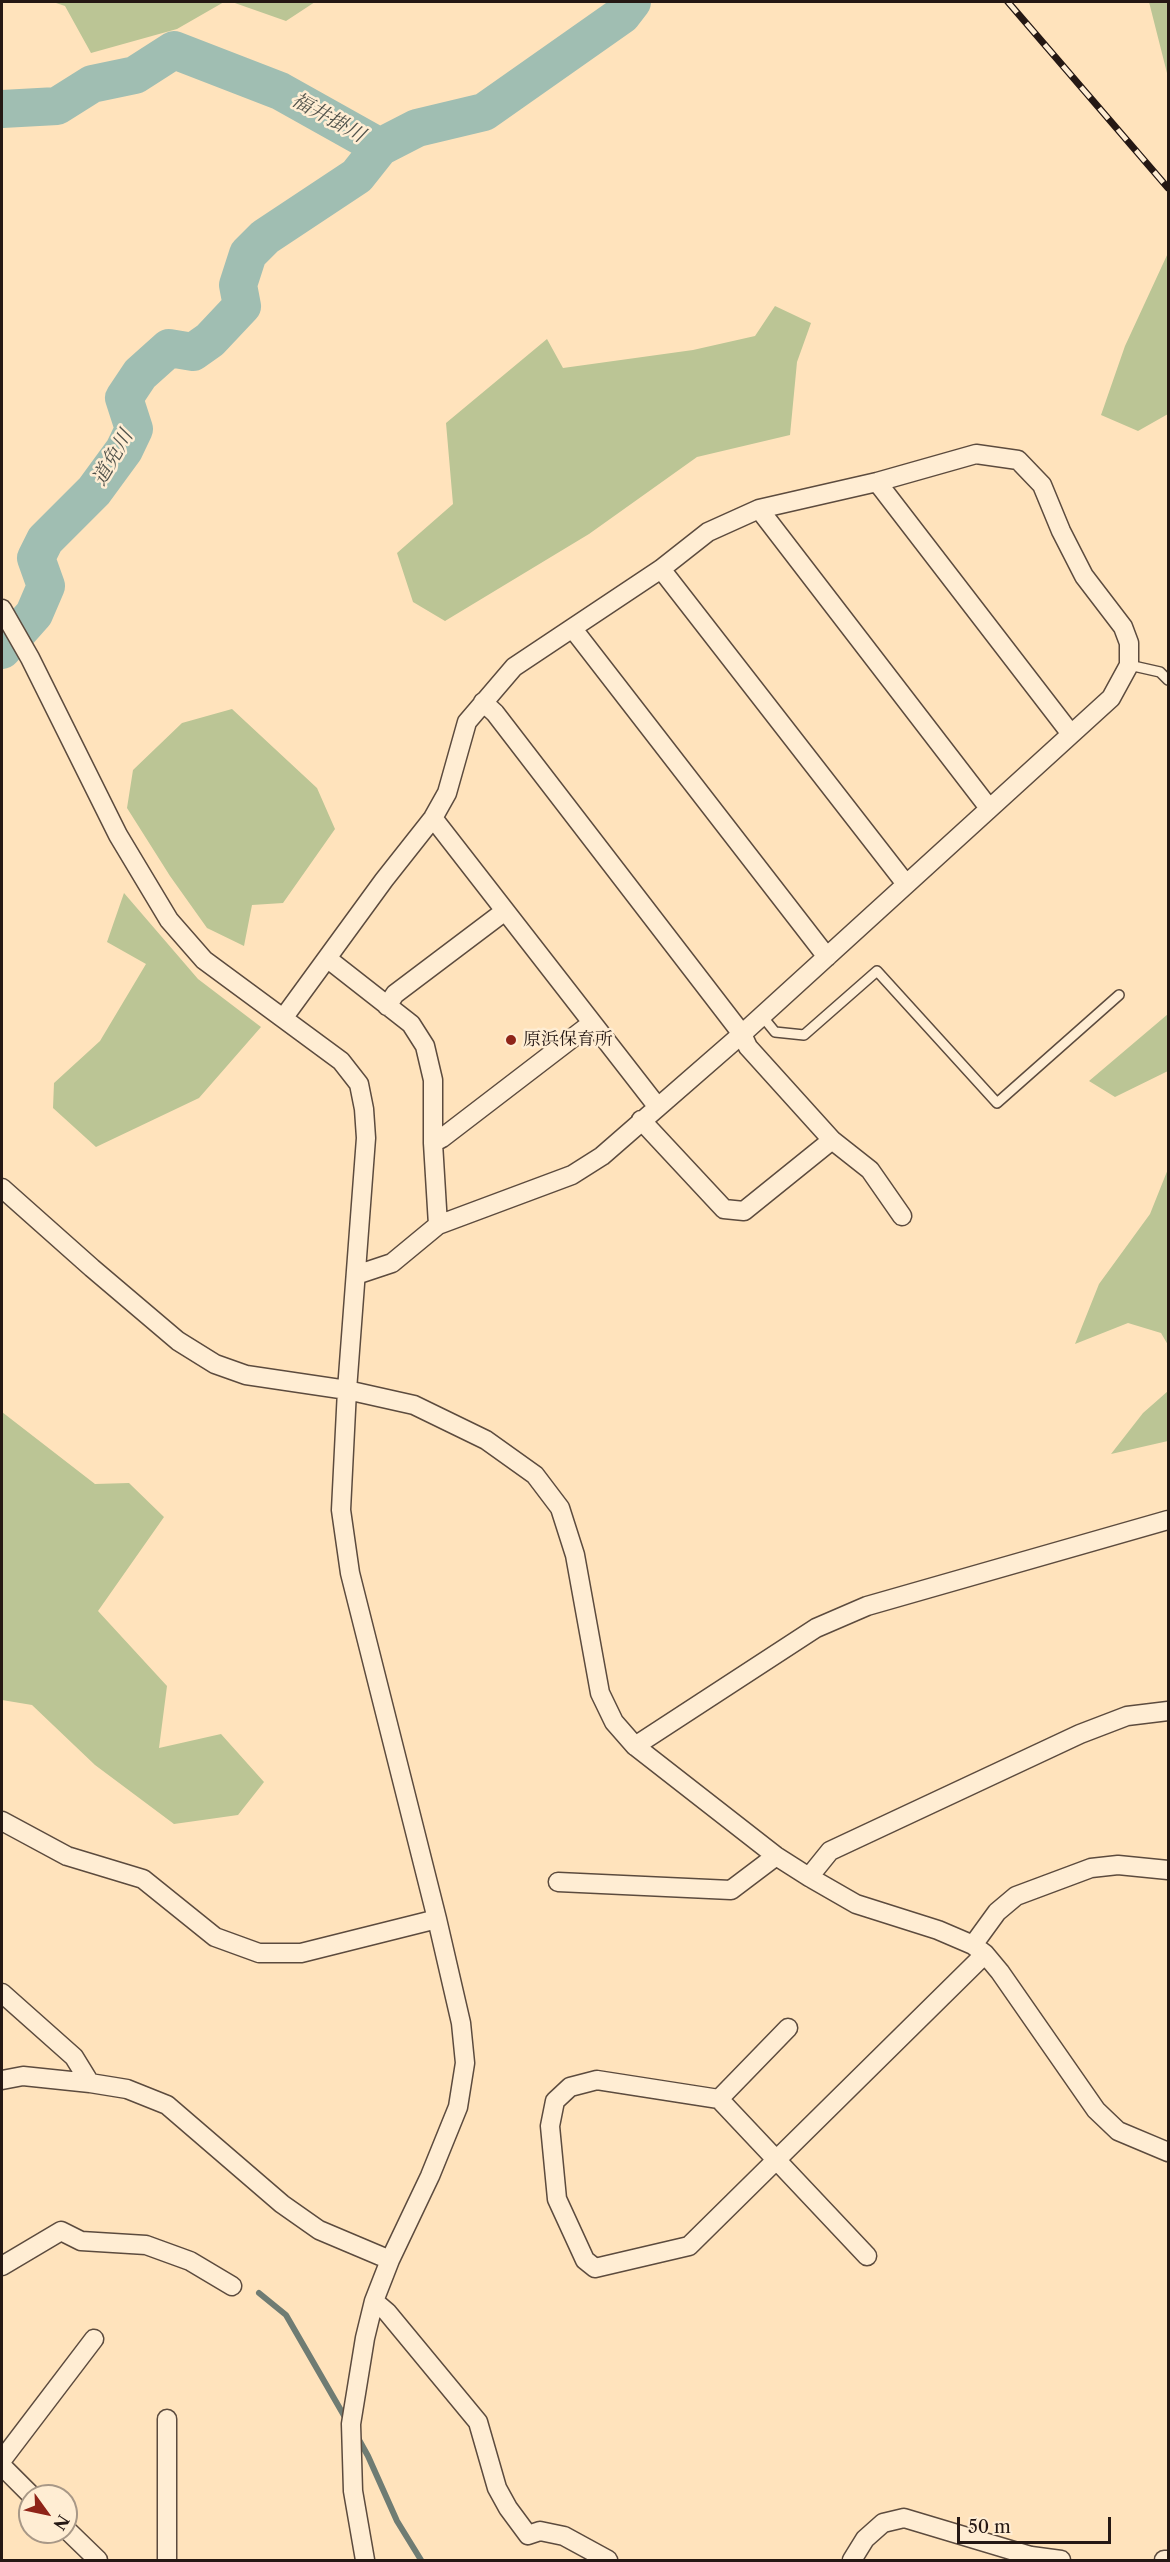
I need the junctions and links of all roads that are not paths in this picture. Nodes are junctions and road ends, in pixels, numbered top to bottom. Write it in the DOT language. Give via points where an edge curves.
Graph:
graph roads {
  1 [pos="877,482"];
  2 [pos="759,509"];
  3 [pos="661,569"];
  4 [pos="2,609"];
  5 [pos="573,629"];
  6 [pos="1129,665"];
  7 [pos="1168,680"];
  8 [pos="483,702"];
  9 [pos="1071,734"];
  10 [pos="989,808"];
  11 [pos="433,818"];
  12 [pos="906,884"];
  13 [pos="505,911"];
  14 [pos="827,957"];
  15 [pos="328,959"];
  16 [pos="1119,995"];
  17 [pos="387,1006"];
  18 [pos="762,1016"];
  19 [pos="284,1017"];
  20 [pos="592,1023"];
  21 [pos="742,1034"];
  22 [pos="657,1106"];
  23 [pos="641,1120"];
  24 [pos="832,1140"];
  25 [pos="433,1143"];
  26 [pos="2,1188"];
  27 [pos="902,1216"];
  28 [pos="438,1225"];
  29 [pos="357,1275"];
  30 [pos="347,1390"];
  31 [pos="1168,1520"];
  32 [pos="1168,1711"];
  33 [pos="635,1746"];
  34 [pos="2,1821"];
  35 [pos="776,1856"];
  36 [pos="1168,1870"];
  37 [pos="809,1876"];
  38 [pos="558,1882"];
  39 [pos="437,1919"];
  40 [pos="979,1949"];
  41 [pos="2,1993"];
  42 [pos="788,2028"];
  43 [pos="2,2080"];
  44 [pos="90,2083"];
  45 [pos="719,2099"];
  46 [pos="1168,2152"];
  47 [pos="776,2160"];
  48 [pos="867,2256"];
  49 [pos="390,2260"];
  50 [pos="2,2266"];
  51 [pos="232,2286"];
  52 [pos="374,2301"];
  53 [pos="94,2339"];
  54 [pos="167,2419"];
  55 [pos="2,2460"];
  56 [pos="2,2466"];
  57 [pos="20,2484"];
  58 [pos="78,2541"];
  59 [pos="98,2560"];
  60 [pos="167,2560"];
  61 [pos="365,2560"];
  62 [pos="608,2560"];
  63 [pos="852,2560"];
  64 [pos="1061,2560"];
  1 -- 2 [label="street"];
  1 -- 6 [label="street" via="976,454 1018,460 1042,484 1060,531 1084,576 1123,627 1130,643"];
  1 -- 9 [label="street"];
  2 -- 3 [label="street" via="708,532"];
  2 -- 10 [label="street"];
  3 -- 5 [label="street"];
  3 -- 12 [label="street"];
  4 -- 19 [label="street" via="117,835 169,920 204,960"];
  5 -- 8 [label="street" via="514,667"];
  5 -- 14 [label="street"];
  6 -- 7 [label="lane" via="1160,672"];
  6 -- 9 [label="street" via="1111,698"];
  8 -- 11 [label="street" via="467,722 447,793"];
  8 -- 21 [label="street"];
  9 -- 10 [label="street"];
  10 -- 12 [label="street"];
  11 -- 13 [label="street"];
  11 -- 15 [label="street"];
  12 -- 14 [label="street"];
  13 -- 17 [label="street" via="395,994"];
  13 -- 20 [label="street"];
  14 -- 18 [label="street"];
  15 -- 17 [label="street"];
  15 -- 19 [label="street"];
  16 -- 18 [label="lane" via="997,1103 877,971 804,1035 775,1032"];
  17 -- 25 [label="street" via="411,1024 425,1046 433,1080"];
  18 -- 21 [label="street"];
  19 -- 29 [label="street" via="341,1061 358,1084 366,1138"];
  20 -- 22 [label="street"];
  20 -- 25 [label="street"];
  21 -- 22 [label="street"];
  21 -- 24 [label="street" via="748,1047"];
  22 -- 23 [label="street"];
  23 -- 24 [label="street" via="724,1209 744,1211"];
  23 -- 28 [label="street" via="602,1156 572,1175"];
  24 -- 27 [label="street" via="870,1170"];
  25 -- 28 [label="street"];
  26 -- 30 [label="street" via="178,1341 215,1364 246,1375"];
  28 -- 29 [label="street" via="392,1263"];
  29 -- 30 [label="street"];
  30 -- 33 [label="street" via="414,1405 486,1440 535,1475 560,1508 575,1555 600,1693 614,1722"];
  30 -- 39 [label="street" via="341,1510 350,1574"];
  31 -- 33 [label="street" via="867,1606 816,1628"];
  32 -- 37 [label="street" via="1127,1716 1080,1734 830,1851"];
  33 -- 35 [label="street"];
  34 -- 39 [label="street" via="67,1856 143,1880 215,1937 259,1953 302,1953"];
  35 -- 37 [label="street"];
  35 -- 38 [label="street" via="731,1890"];
  36 -- 40 [label="street" via="1118,1865 1091,1868 1016,1896 997,1911"];
  37 -- 40 [label="street" via="856,1904 938,1930"];
  39 -- 49 [label="street" via="461,2023 465,2063 458,2107"];
  40 -- 46 [label="street" via="1096,2110 1118,2131"];
  40 -- 47 [label="street"];
  41 -- 44 [label="street" via="74,2057"];
  42 -- 45 [label="street"];
  43 -- 44 [label="street" via="23,2076"];
  44 -- 49 [label="street" via="127,2089 166,2105 282,2204 320,2230"];
  45 -- 47 [label="street"];
  45 -- 47 [label="street" via="597,2080 570,2087 555,2102 550,2126 557,2199 585,2260 595,2268 689,2246"];
  47 -- 48 [label="street"];
  49 -- 52 [label="street"];
  50 -- 51 [label="street" via="61,2231 81,2241 146,2245 189,2261"];
  52 -- 61 [label="street" via="351,2424 352,2491"];
  52 -- 62 [label="street" via="478,2422 497,2488 528,2535 540,2531 564,2536"];
  53 -- 55 [label="street"];
  54 -- 60 [label="street"];
  56 -- 57 [label="street"];
  58 -- 59 [label="street"];
  63 -- 64 [label="street" via="883,2523 904,2518 1031,2556"];
}
